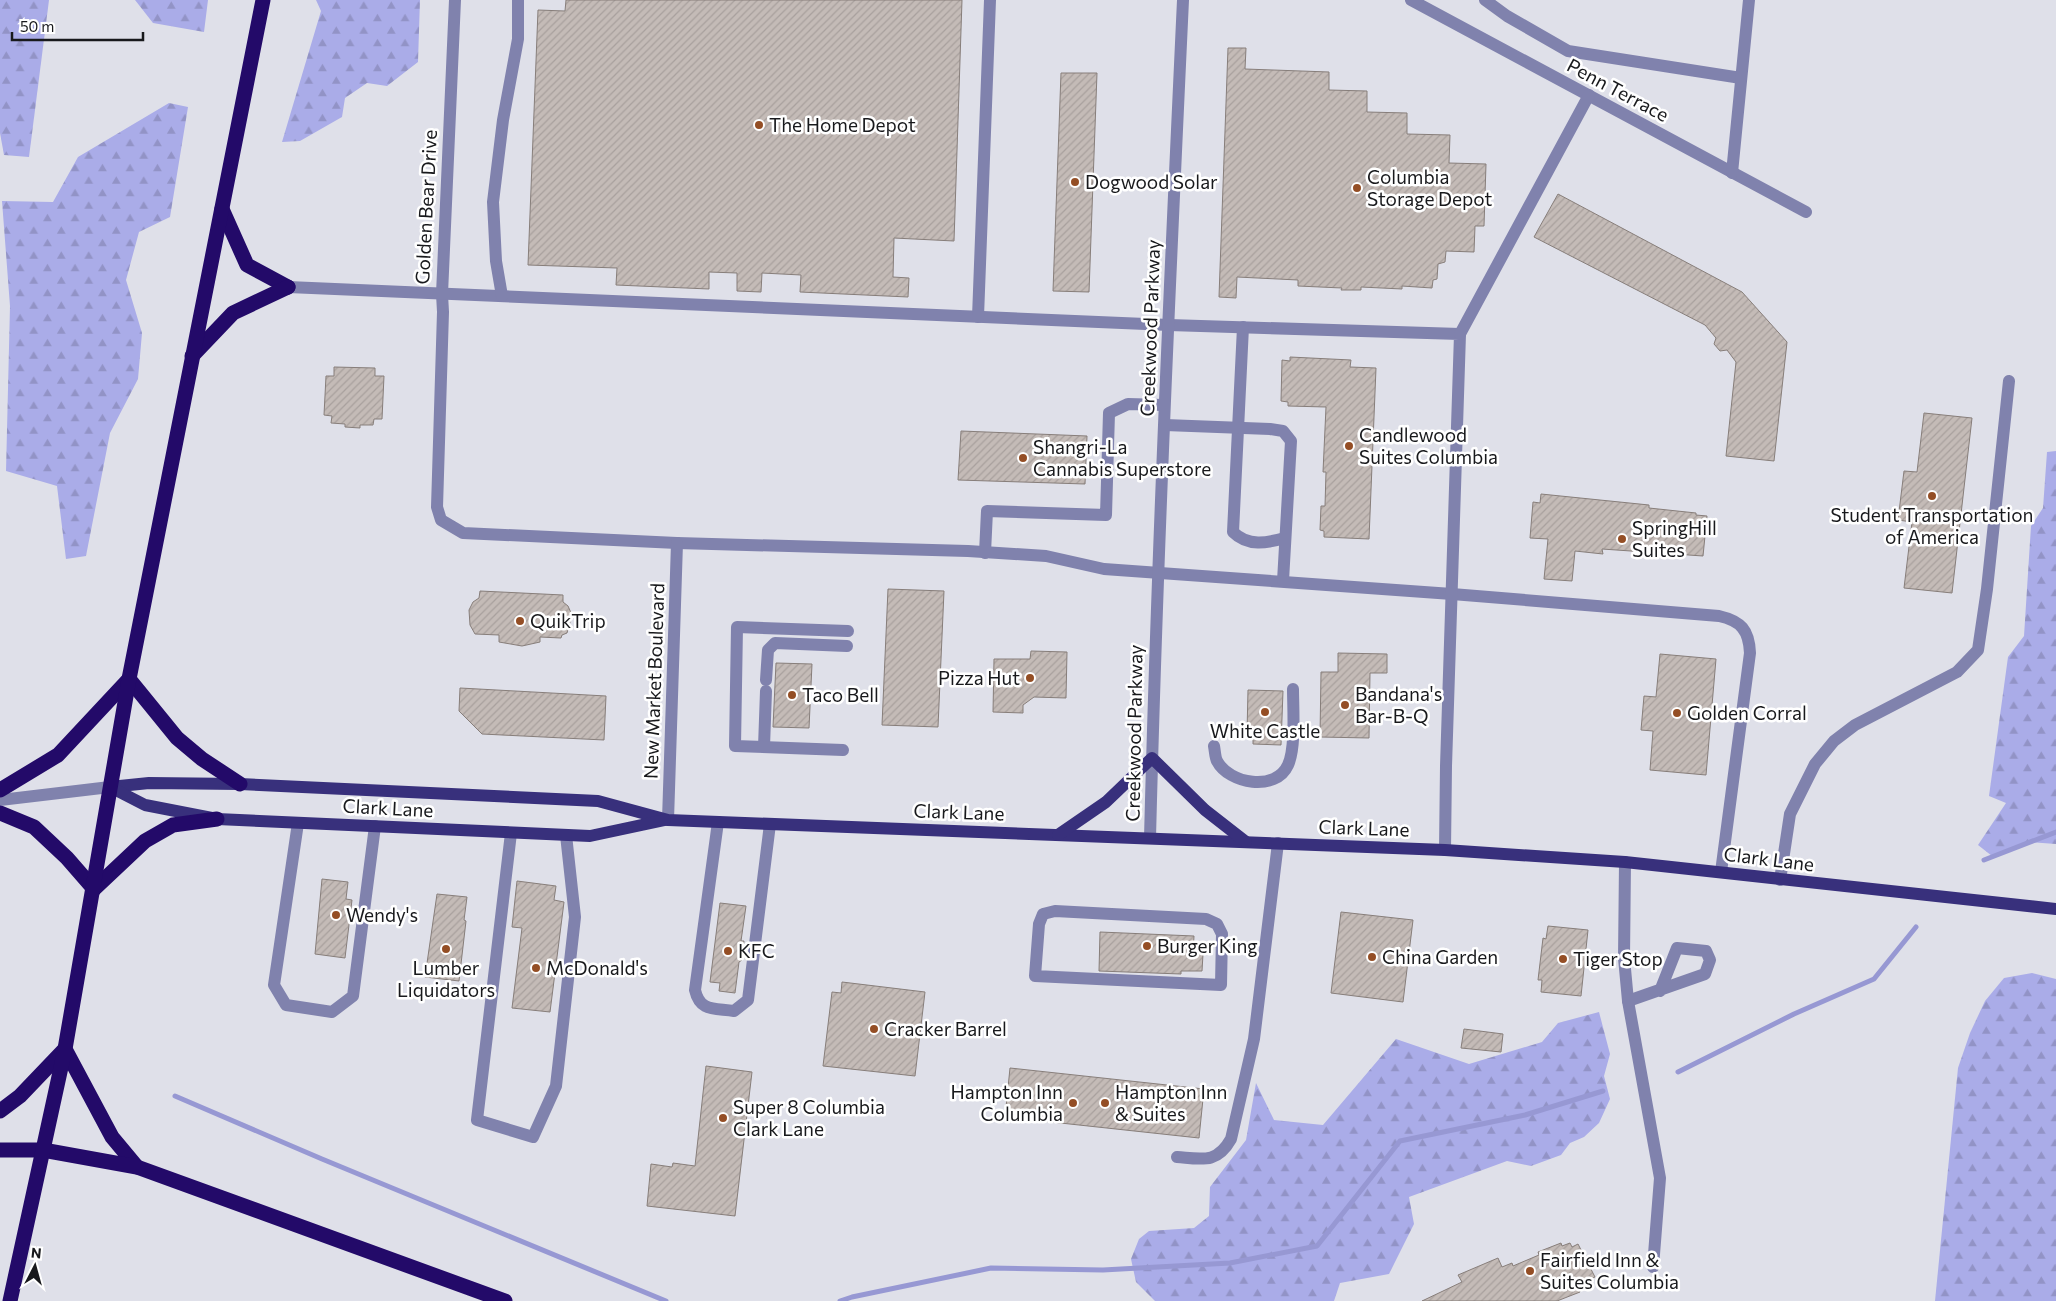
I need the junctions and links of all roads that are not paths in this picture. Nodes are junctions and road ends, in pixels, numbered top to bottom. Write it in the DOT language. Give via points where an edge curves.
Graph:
graph roads {
  1 [pos="263,0"];
  2 [pos="455,0"];
  3 [pos="518,0"];
  4 [pos="990,0"];
  5 [pos="1182,0"];
  6 [pos="1411,0"];
  7 [pos="1485,0"];
  8 [pos="1749,0"];
  9 [pos="1741,78"];
  10 [pos="1589,95"];
  11 [pos="1732,173"];
  12 [pos="222,209"];
  13 [pos="1806,212"];
  14 [pos="288,287"];
  15 [pos="442,294"];
  16 [pos="502,296"];
  17 [pos="978,317"];
  18 [pos="1169,325"];
  19 [pos="1243,328"];
  20 [pos="1460,334"];
  21 [pos="192,356"];
  22 [pos="2009,381"];
  23 [pos="1164,405"];
  24 [pos="1164,425"];
  25 [pos="1238,428"];
  26 [pos="1285,538"];
  27 [pos="677,543"];
  28 [pos="985,552"];
  29 [pos="1159,572"];
  30 [pos="1283,581"];
  31 [pos="1452,594"];
  32 [pos="848,631"];
  33 [pos="847,646"];
  34 [pos="130,679"];
  35 [pos="1293,688"];
  36 [pos="1214,746"];
  37 [pos="764,747"];
  38 [pos="843,750"];
  39 [pos="1152,758"];
  40 [pos="240,784"];
  41 [pos="110,787"];
  42 [pos="0,790"];
  43 [pos="0,800"];
  44 [pos="0,813"];
  45 [pos="217,819"];
  46 [pos="668,820"];
  47 [pos="718,822"];
  48 [pos="298,823"];
  49 [pos="770,824"];
  50 [pos="375,826"];
  51 [pos="511,833"];
  52 [pos="566,835"];
  53 [pos="1058,835"];
  54 [pos="1150,838"];
  55 [pos="1246,842"];
  56 [pos="1278,843"];
  57 [pos="1445,850"];
  58 [pos="1626,862"];
  59 [pos="1721,872"];
  60 [pos="1780,880"];
  61 [pos="94,890"];
  62 [pos="2056,909"];
  63 [pos="1146,916"];
  64 [pos="1660,991"];
  65 [pos="1628,1001"];
  66 [pos="65,1048"];
  67 [pos="0,1111"];
  68 [pos="0,1150"];
  69 [pos="43,1150"];
  70 [pos="1177,1157"];
  71 [pos="137,1167"];
  72 [pos="1653,1267"];
  73 [pos="10,1301"];
  74 [pos="505,1301"];
  1 -- 12 [label="highway"];
  2 -- 15 [label="street, Golden Bear Drive"];
  3 -- 16 [label="street" via="518,39 503,120 493,202 496,261"];
  4 -- 17 [label="street"];
  5 -- 18 [label="street, Creekwood Parkway"];
  6 -- 10 [label="street, Penn Terrace"];
  7 -- 9 [label="street" via="1568,50"];
  8 -- 9 [label="street"];
  9 -- 11 [label="street"];
  10 -- 11 [label="street, Penn Terrace"];
  10 -- 20 [label="street"];
  11 -- 13 [label="street, Penn Terrace"];
  12 -- 14 [label="highway" via="246,265"];
  12 -- 21 [label="highway"];
  14 -- 15 [label="street, Golden Bear Drive"];
  14 -- 21 [label="highway" via="233,313"];
  15 -- 16 [label="street"];
  15 -- 27 [label="street" via="437,507 441,520 463,533"];
  16 -- 17 [label="street"];
  17 -- 18 [label="street"];
  18 -- 19 [label="street"];
  18 -- 23 [label="street, Creekwood Parkway"];
  19 -- 20 [label="street"];
  19 -- 25 [label="street"];
  20 -- 31 [label="street"];
  21 -- 34 [label="highway"];
  22 -- 60 [label="street" via="1978,650 1957,672 1855,725 1834,741 1816,764 1790,814"];
  23 -- 24 [label="street, Creekwood Parkway"];
  23 -- 28 [label="street" via="1128,404 1109,413 1106,515 987,511"];
  24 -- 25 [label="street"];
  24 -- 29 [label="street, Creekwood Parkway"];
  25 -- 26 [label="street" via="1283,432 1291,441"];
  25 -- 26 [label="street" via="1233,532 1240,539 1255,543"];
  26 -- 30 [label="street"];
  27 -- 28 [label="street"];
  27 -- 46 [label="street, New Market Boulevard"];
  28 -- 29 [label="street" via="1046,556 1104,569"];
  29 -- 30 [label="street"];
  29 -- 39 [label="street, Creekwood Parkway"];
  30 -- 31 [label="street"];
  31 -- 57 [label="street"];
  31 -- 59 [label="street" via="1719,616 1732,619 1744,629 1750,653"];
  32 -- 37 [label="street" via="737,627 734,746"];
  33 -- 37 [label="street" via="775,643 768,650"];
  34 -- 40 [label="highway" via="177,738"];
  34 -- 41 [label="highway"];
  34 -- 42 [label="highway" via="58,755"];
  35 -- 36 [label="street" via="1292,747 1284,772 1273,780 1255,782 1239,779 1218,761"];
  37 -- 38 [label="street"];
  39 -- 53 [label="main road" via="1106,802"];
  39 -- 54 [label="street, Creekwood Parkway"];
  39 -- 55 [label="main road" via="1204,810"];
  40 -- 41 [label="main road, Clark Lane" via="149,783"];
  40 -- 46 [label="main road, Clark Lane" via="598,801"];
  41 -- 43 [label="street, Clark Lane"];
  41 -- 45 [label="main road, Clark Lane" via="145,805"];
  41 -- 61 [label="highway"];
  44 -- 61 [label="highway" via="34,826"];
  45 -- 48 [label="main road, Clark Lane"];
  45 -- 61 [label="highway" via="173,825 145,842"];
  46 -- 47 [label="main road, Clark Lane"];
  46 -- 52 [label="main road, Clark Lane" via="590,836"];
  47 -- 49 [label="main road, Clark Lane"];
  47 -- 49 [label="street" via="695,990 698,1001 704,1006 734,1010 748,1000"];
  48 -- 50 [label="main road, Clark Lane"];
  48 -- 50 [label="street" via="274,985 286,1004 332,1012 353,996"];
  49 -- 53 [label="main road, Clark Lane"];
  50 -- 51 [label="main road, Clark Lane"];
  51 -- 52 [label="main road, Clark Lane"];
  51 -- 52 [label="street" via="477,1120 533,1137 556,1086 575,917"];
  53 -- 54 [label="main road, Clark Lane"];
  54 -- 55 [label="main road, Clark Lane"];
  55 -- 56 [label="main road, Clark Lane"];
  56 -- 57 [label="main road, Clark Lane"];
  56 -- 70 [label="street" via="1254,1039 1231,1139 1218,1156 1207,1159"];
  57 -- 58 [label="main road, Clark Lane"];
  58 -- 59 [label="main road, Clark Lane"];
  58 -- 65 [label="street" via="1624,958"];
  59 -- 60 [label="main road, Clark Lane"];
  60 -- 62 [label="main road, Clark Lane"];
  61 -- 66 [label="highway"];
  63 -- 63 [label="street" via="1055,911 1043,914 1039,924 1035,976 1220,985 1222,934 1216,924 1206,919"];
  64 -- 65 [label="street"];
  65 -- 72 [label="street" via="1660,1178"];
  66 -- 67 [label="highway" via="20,1096"];
  66 -- 69 [label="highway"];
  66 -- 71 [label="highway" via="112,1136"];
  68 -- 69 [label="highway"];
  69 -- 71 [label="highway"];
  69 -- 73 [label="highway"];
  71 -- 74 [label="highway"];
}
